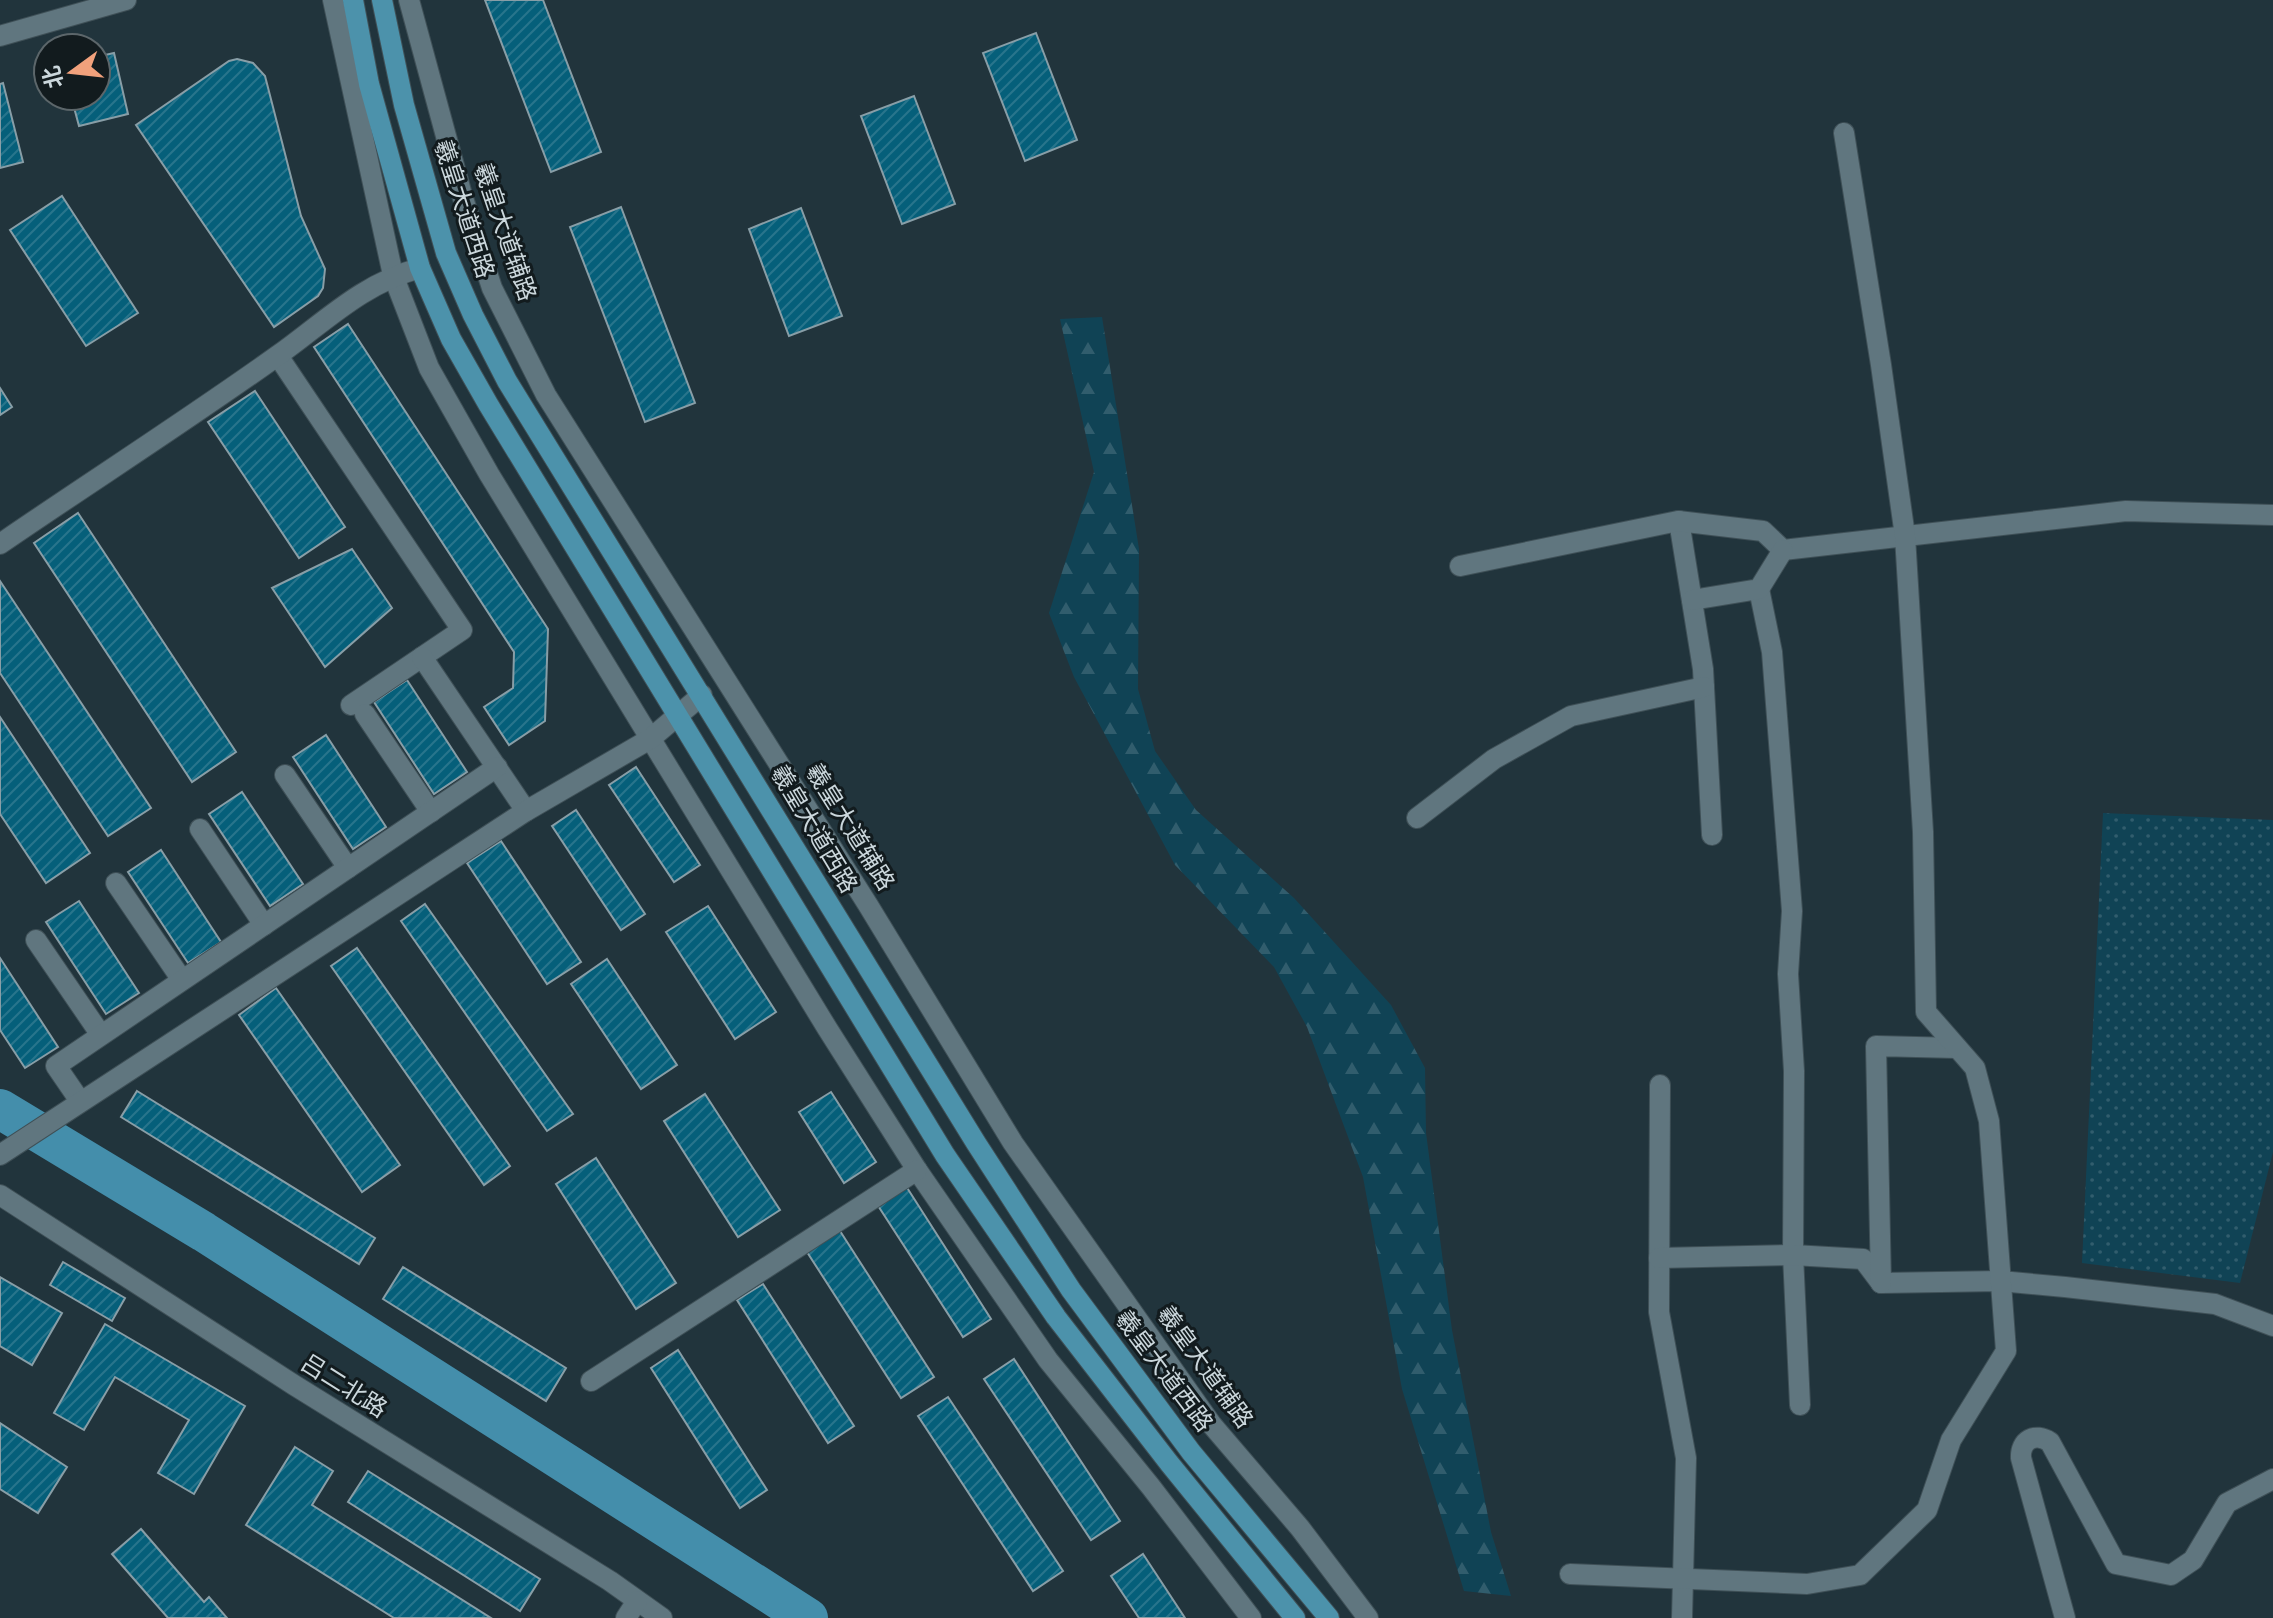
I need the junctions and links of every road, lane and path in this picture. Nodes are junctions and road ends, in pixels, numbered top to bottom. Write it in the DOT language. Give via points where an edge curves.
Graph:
graph roads {
  1 [pos="126,0"];
  2 [pos="333,0"];
  3 [pos="353,0"];
  4 [pos="382,0"];
  5 [pos="409,0"];
  6 [pos="0,36"];
  7 [pos="1844,133"];
  8 [pos="420,268"];
  9 [pos="393,275"];
  10 [pos="278,356"];
  11 [pos="2273,515"];
  12 [pos="1679,521"];
  13 [pos="1905,536"];
  14 [pos="0,544"];
  15 [pos="1783,550"];
  16 [pos="1460,566"];
  17 [pos="1759,589"];
  18 [pos="1692,600"];
  19 [pos="422,657"];
  20 [pos="1704,687"];
  21 [pos="702,695"];
  22 [pos="678,714"];
  23 [pos="650,739"];
  24 [pos="497,767"];
  25 [pos="285,775"];
  26 [pos="526,811"];
  27 [pos="431,812"];
  28 [pos="1417,818"];
  29 [pos="200,829"];
  30 [pos="1712,835"];
  31 [pos="348,868"];
  32 [pos="116,883"];
  33 [pos="264,925"];
  34 [pos="36,940"];
  35 [pos="182,980"];
  36 [pos="101,1035"];
  37 [pos="1957,1048"];
  38 [pos="1660,1085"];
  39 [pos="80,1101"];
  40 [pos="0,1155"];
  41 [pos="917,1170"];
  42 [pos="0,1195"];
  43 [pos="1793,1255"];
  44 [pos="1659,1258"];
  45 [pos="2000,1281"];
  46 [pos="1881,1283"];
  47 [pos="2273,1326"];
  48 [pos="591,1381"];
  49 [pos="1800,1405"];
  50 [pos="2273,1479"];
  51 [pos="1570,1574"];
  52 [pos="1685,1579"];
  53 [pos="632,1609"];
  54 [pos="662,1618"];
  55 [pos="1251,1618"];
  56 [pos="1295,1618"];
  57 [pos="1329,1618"];
  58 [pos="1368,1618"];
  59 [pos="1682,1618"];
  60 [pos="2065,1618"];
  1 -- 6 [label="street"];
  2 -- 9 [label="street"];
  3 -- 8 [label="main road" via="369,84"];
  4 -- 21 [label="main road, 羲皇大道西路" via="404,105 446,253 473,315 507,381"];
  5 -- 58 [label="street, 羲皇大道辅路" via="492,288 546,395 1013,1143 1212,1425"];
  7 -- 13 [label="street"];
  8 -- 9 [label="street"];
  8 -- 22 [label="main road" via="451,339 488,404"];
  9 -- 10 [label="street" via="359,293"];
  9 -- 23 [label="street" via="429,368"];
  10 -- 14 [label="street"];
  10 -- 19 [label="street" via="462,630"];
  11 -- 13 [label="street" via="2126,511"];
  12 -- 15 [label="street" via="1763,531"];
  12 -- 16 [label="street"];
  12 -- 18 [label="street"];
  13 -- 15 [label="street"];
  13 -- 37 [label="street" via="1923,832 1926,1012"];
  15 -- 17 [label="street"];
  17 -- 18 [label="street"];
  17 -- 43 [label="street" via="1772,652 1792,911 1788,974 1794,1071"];
  18 -- 20 [label="street"];
  19 -- 24 [label="street"];
  19 -- 27 [label="street" via="358,709"];
  20 -- 28 [label="street" via="1571,716 1494,759"];
  20 -- 30 [label="street"];
  21 -- 22 [label="street"];
  21 -- 57 [label="main road, 羲皇大道西路" via="1071,1290 1191,1452"];
  22 -- 23 [label="street"];
  22 -- 56 [label="main road" via="945,1155 1056,1317"];
  23 -- 26 [label="street"];
  23 -- 41 [label="street"];
  24 -- 26 [label="street"];
  24 -- 27 [label="street"];
  25 -- 31 [label="street"];
  26 -- 39 [label="street"];
  27 -- 31 [label="street"];
  29 -- 33 [label="street"];
  31 -- 33 [label="street"];
  32 -- 35 [label="street"];
  33 -- 35 [label="street"];
  34 -- 36 [label="street"];
  35 -- 36 [label="street"];
  36 -- 39 [label="street" via="56,1066"];
  37 -- 45 [label="street" via="1975,1068 1989,1121"];
  37 -- 46 [label="street" via="1876,1046"];
  38 -- 44 [label="street"];
  39 -- 40 [label="street"];
  41 -- 48 [label="street"];
  41 -- 55 [label="street" via="1048,1360"];
  42 -- 53 [label="street, 吕二北路"];
  43 -- 44 [label="street"];
  43 -- 46 [label="street" via="1863,1259"];
  43 -- 49 [label="street"];
  44 -- 52 [label="street" via="1659,1312 1686,1458"];
  45 -- 46 [label="street"];
  45 -- 47 [label="street" via="2215,1304"];
  45 -- 52 [label="street" via="2006,1351 1951,1440 1927,1510 1860,1575 1807,1584"];
  50 -- 60 [label="street" via="2227,1503 2193,1560 2171,1575 2116,1564 2053,1447 2040,1437 2029,1439 2021,1458"];
  51 -- 52 [label="street"];
  52 -- 59 [label="street"];
  53 -- 54 [label="street, 吕二北路"];
}
